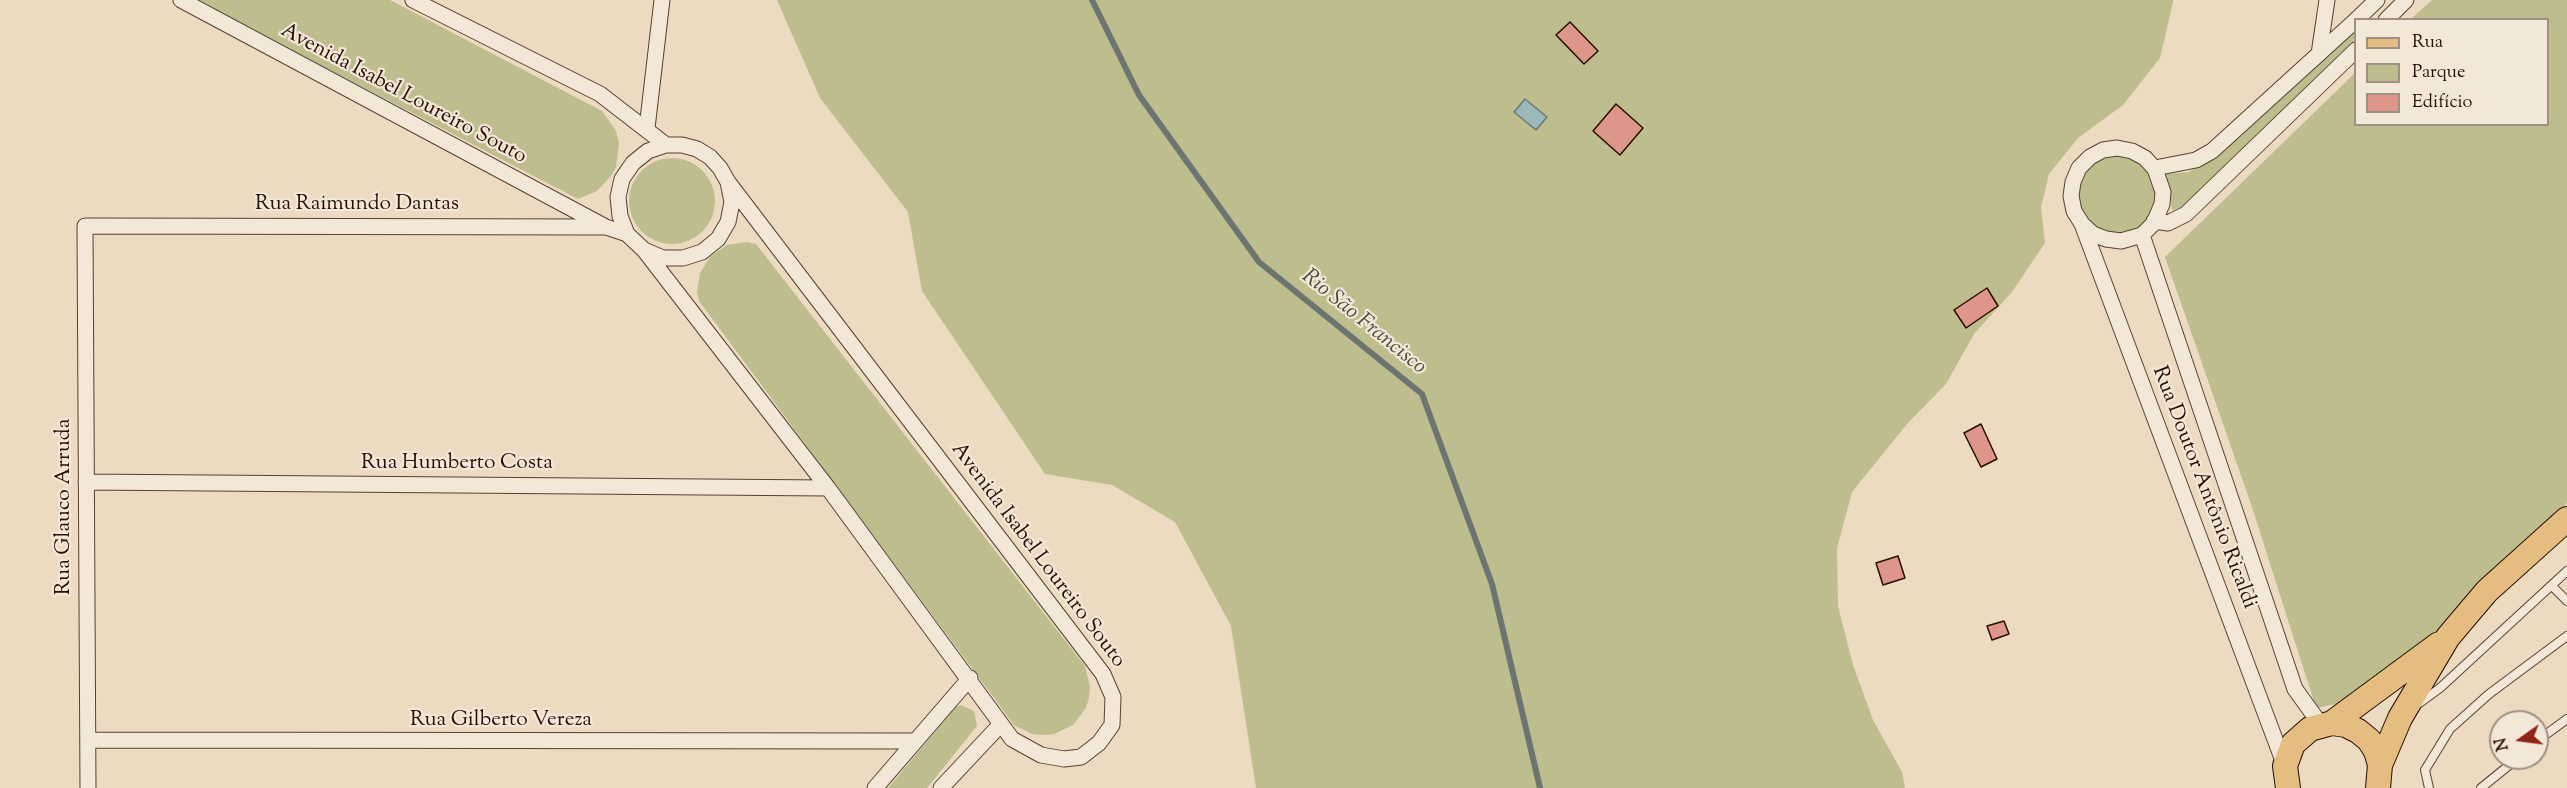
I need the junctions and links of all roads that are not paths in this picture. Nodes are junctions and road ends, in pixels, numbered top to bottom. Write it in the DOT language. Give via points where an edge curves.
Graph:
graph roads {
  1 [pos="181,0"];
  2 [pos="413,0"];
  3 [pos="662,0"];
  4 [pos="2327,0"];
  5 [pos="2378,0"];
  6 [pos="2406,0"];
  7 [pos="2358,18"];
  8 [pos="2388,18"];
  9 [pos="2354,22"];
  10 [pos="2354,51"];
  11 [pos="2319,54"];
  12 [pos="647,128"];
  13 [pos="666,145"];
  14 [pos="2155,168"];
  15 [pos="728,182"];
  16 [pos="2154,222"];
  17 [pos="2082,224"];
  18 [pos="85,226"];
  19 [pos="606,227"];
  20 [pos="627,234"];
  21 [pos="2142,235"];
  22 [pos="644,250"];
  23 [pos="86,482"];
  24 [pos="828,488"];
  25 [pos="2567,519"];
  26 [pos="2567,571"];
  27 [pos="2552,586"];
  28 [pos="2567,601"];
  29 [pos="2567,636"];
  30 [pos="2448,637"];
  31 [pos="970,678"];
  32 [pos="2400,718"];
  33 [pos="2567,719"];
  34 [pos="1001,724"];
  35 [pos="2326,724"];
  36 [pos="2549,732"];
  37 [pos="88,740"];
  38 [pos="913,741"];
  39 [pos="2503,770"];
  40 [pos="2379,776"];
  41 [pos="2286,777"];
  42 [pos="88,788"];
  43 [pos="874,788"];
  44 [pos="941,788"];
  45 [pos="2429,788"];
  46 [pos="2481,788"];
  1 -- 19 [label="street, Avenida Isabel Loureiro Souto"];
  2 -- 12 [label="street" via="600,94"];
  3 -- 12 [label="street"];
  4 -- 11 [label="street"];
  5 -- 7 [label="street"];
  6 -- 8 [label="street"];
  9 -- 11 [label="street"];
  10 -- 16 [label="street" via="2186,214 2168,223"];
  11 -- 14 [label="street" via="2212,151 2196,160"];
  12 -- 13 [label="street"];
  13 -- 15 [label="street, Avenida Isabel Loureiro Souto" via="682,145 710,157"];
  13 -- 20 [label="street" via="648,151 622,179 618,197"];
  14 -- 16 [label="street" via="2163,192"];
  14 -- 17 [label="street" via="2132,151 2117,148 2090,158 2079,168 2071,196"];
  15 -- 22 [label="street, Avenida Isabel Loureiro Souto" via="732,202 728,222 718,239 702,252 683,258 663,258"];
  15 -- 34 [label="street, Avenida Isabel Loureiro Souto" via="1103,674 1113,698 1112,724 1099,743 1081,757 1041,755 1012,739"];
  16 -- 21 [label="street"];
  17 -- 21 [label="street" via="2106,239 2121,241"];
  17 -- 41 [label="street, Rua Doutor Antônio Ricaldi"];
  18 -- 19 [label="street, Rua Raimundo Dantas"];
  18 -- 23 [label="street, Rua Glauco Arruda"];
  19 -- 20 [label="street, Rua Raimundo Dantas"];
  20 -- 22 [label="street, Avenida Isabel Loureiro Souto"];
  21 -- 35 [label="street, Rua Doutor Antônio Ricaldi" via="2295,689"];
  22 -- 24 [label="street, Avenida Isabel Loureiro Souto"];
  23 -- 24 [label="street, Rua Humberto Costa"];
  23 -- 37 [label="street, Rua Glauco Arruda"];
  24 -- 31 [label="street, Avenida Isabel Loureiro Souto"];
  25 -- 30 [label="main road" via="2487,591"];
  26 -- 27 [label="lane"];
  27 -- 28 [label="lane"];
  27 -- 32 [label="lane" via="2440,688"];
  29 -- 45 [label="lane" via="2489,694 2450,729 2425,770"];
  30 -- 32 [label="main road"];
  30 -- 35 [label="main road"];
  31 -- 34 [label="street, Avenida Isabel Loureiro Souto"];
  31 -- 38 [label="street"];
  32 -- 40 [label="main road"];
  33 -- 36 [label="lane"];
  34 -- 44 [label="street"];
  35 -- 40 [label="main road" via="2346,725 2369,740 2376,752"];
  35 -- 41 [label="main road" via="2301,736 2288,754"];
  37 -- 38 [label="street, Rua Gilberto Vereza"];
  37 -- 42 [label="street, Rua Glauco Arruda"];
  38 -- 43 [label="street"];
  39 -- 46 [label="lane"];
}
